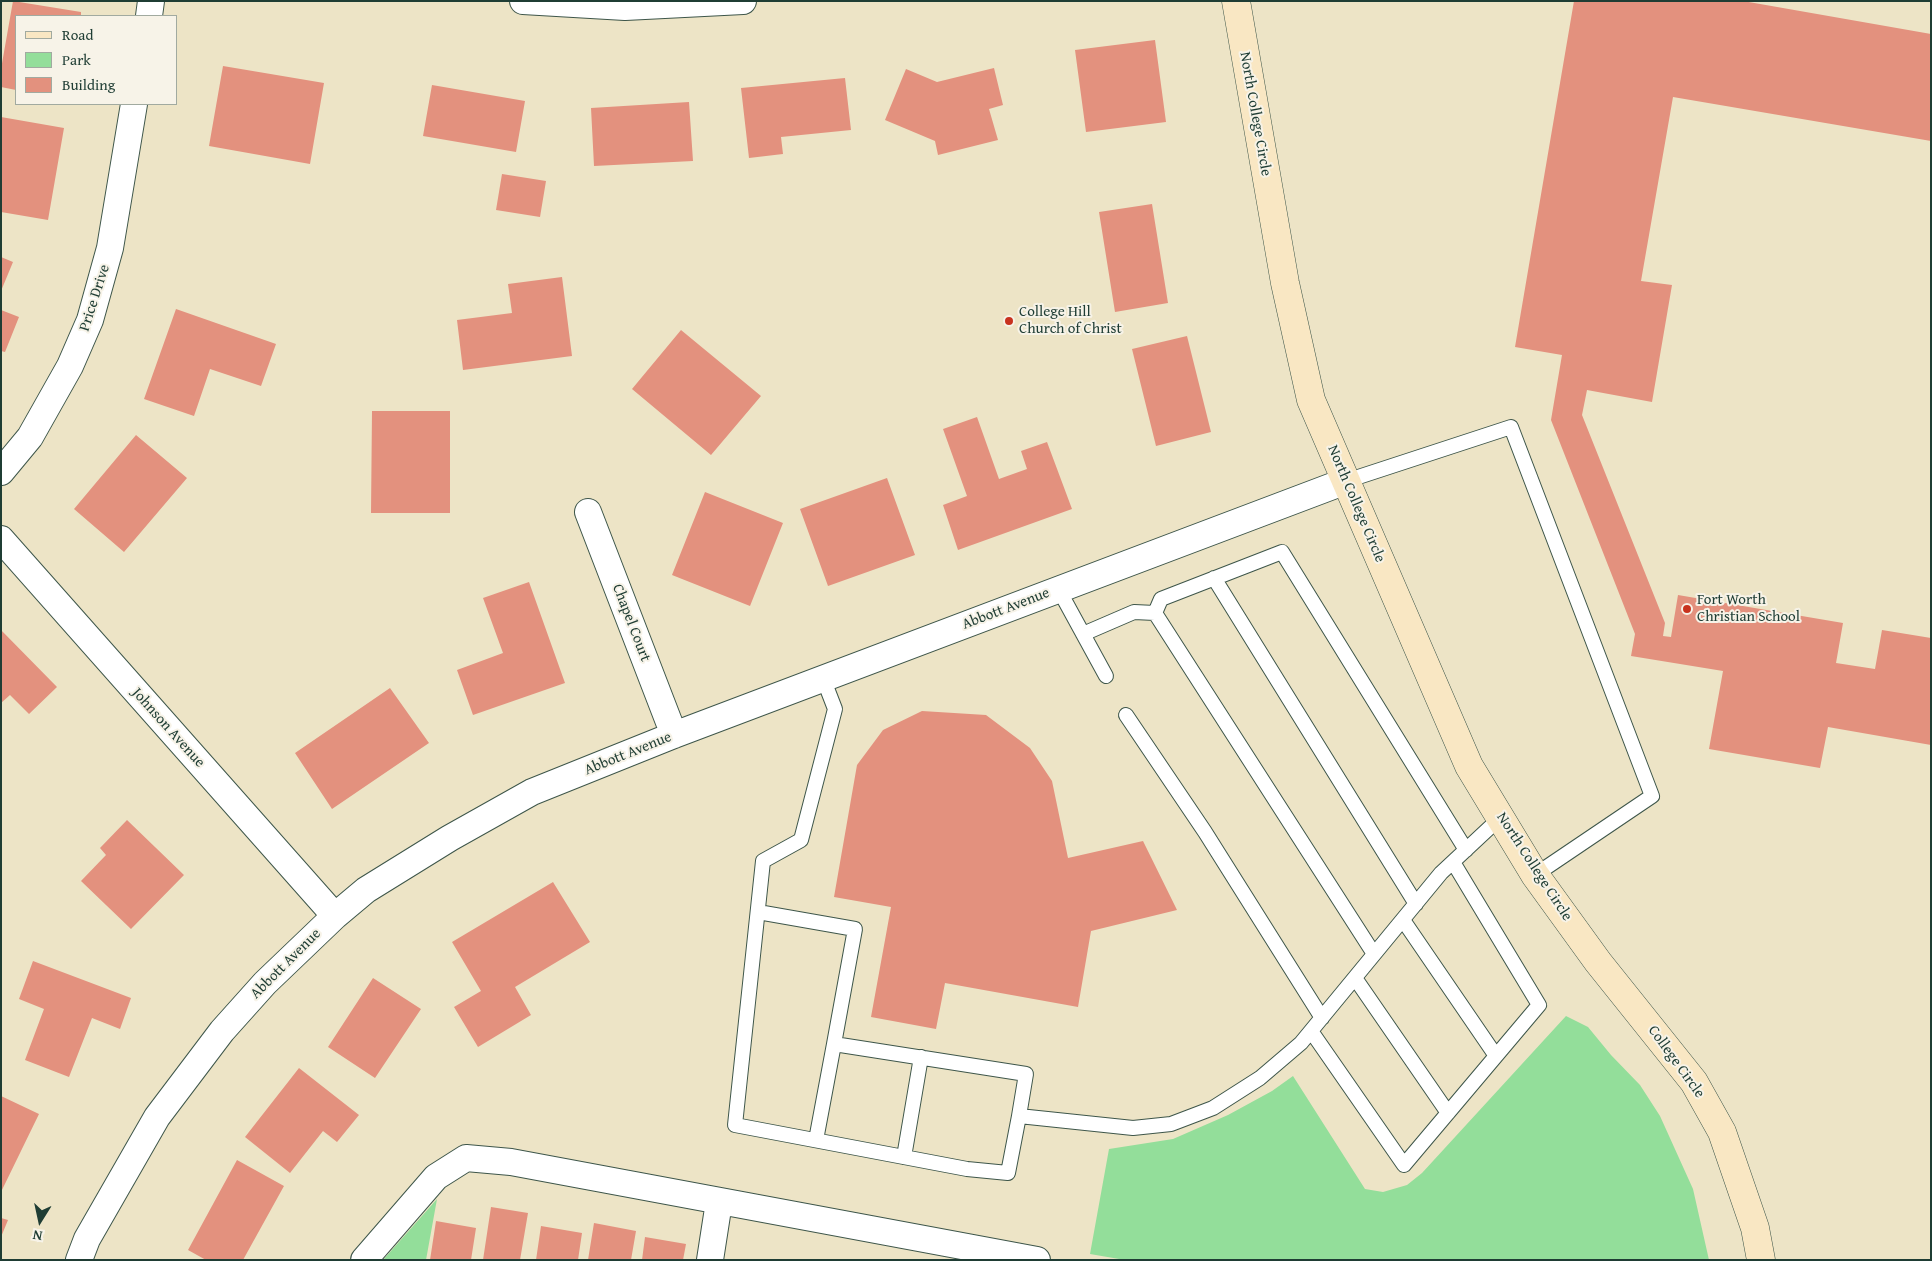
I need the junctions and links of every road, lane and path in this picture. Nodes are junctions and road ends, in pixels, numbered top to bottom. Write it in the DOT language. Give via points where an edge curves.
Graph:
graph roads {
  1 [pos="152,1"];
  2 [pos="523,1"];
  3 [pos="743,1"];
  4 [pos="1236,1"];
  5 [pos="149,15"];
  6 [pos="134,105"];
  7 [pos="1,472"];
  8 [pos="1346,481"];
  9 [pos="588,512"];
  10 [pos="1,539"];
  11 [pos="1214,578"];
  12 [pos="1058,590"];
  13 [pos="1155,613"];
  14 [pos="1083,634"];
  15 [pos="1106,676"];
  16 [pos="823,678"];
  17 [pos="1126,715"];
  18 [pos="674,735"];
  19 [pos="1501,817"];
  20 [pos="1466,850"];
  21 [pos="1453,862"];
  22 [pos="1535,875"];
  23 [pos="1416,904"];
  24 [pos="758,912"];
  25 [pos="335,916"];
  26 [pos="1403,920"];
  27 [pos="1374,954"];
  28 [pos="1598,962"];
  29 [pos="1355,978"];
  30 [pos="1322,1018"];
  31 [pos="1311,1031"];
  32 [pos="834,1044"];
  33 [pos="1496,1056"];
  34 [pos="921,1057"];
  35 [pos="1448,1113"];
  36 [pos="1019,1116"];
  37 [pos="816,1140"];
  38 [pos="904,1157"];
  39 [pos="719,1202"];
  40 [pos="79,1260"];
  41 [pos="364,1260"];
  42 [pos="710,1260"];
  43 [pos="1037,1260"];
  44 [pos="1761,1260"];
  1 -- 5 [label="street"];
  2 -- 3 [label="street" via="625,7"];
  4 -- 8 [label="street, North College Circle" via="1285,283 1311,400"];
  6 -- 7 [label="street, Price Drive" via="110,248 90,320 70,366 30,436"];
  8 -- 12 [label="street, Abbott Avenue"];
  8 -- 19 [label="street, North College Circle" via="1469,766"];
  8 -- 22 [label="lane" via="1511,427 1652,796"];
  9 -- 18 [label="street, Chapel Court"];
  10 -- 25 [label="street, Johnson Avenue"];
  11 -- 13 [label="lane" via="1161,599"];
  11 -- 20 [label="lane" via="1282,552"];
  11 -- 23 [label="lane"];
  12 -- 14 [label="lane"];
  12 -- 16 [label="street, Abbott Avenue"];
  13 -- 14 [label="lane" via="1134,612"];
  13 -- 27 [label="lane"];
  14 -- 15 [label="lane"];
  16 -- 18 [label="street, Abbott Avenue"];
  16 -- 24 [label="lane" via="835,709 801,840 763,861"];
  17 -- 30 [label="lane" via="1205,832"];
  18 -- 25 [label="street, Abbott Avenue" via="532,792 366,890"];
  19 -- 20 [label="lane"];
  19 -- 22 [label="street, North College Circle"];
  20 -- 21 [label="lane"];
  21 -- 23 [label="lane"];
  21 -- 33 [label="lane" via="1539,1005"];
  22 -- 28 [label="street, North College Circle"];
  23 -- 26 [label="lane"];
  24 -- 32 [label="lane" via="855,929"];
  24 -- 37 [label="lane" via="735,1125"];
  25 -- 40 [label="street, Abbott Avenue" via="265,983 222,1031 156,1117 87,1239"];
  26 -- 27 [label="lane"];
  26 -- 33 [label="lane"];
  27 -- 29 [label="lane"];
  28 -- 44 [label="street, College Circle" via="1694,1082 1722,1132 1755,1228"];
  29 -- 30 [label="lane"];
  29 -- 35 [label="lane"];
  30 -- 31 [label="lane"];
  31 -- 35 [label="lane" via="1404,1165"];
  31 -- 36 [label="lane" via="1260,1078 1213,1108 1171,1124 1134,1128"];
  32 -- 34 [label="lane"];
  32 -- 37 [label="lane"];
  33 -- 35 [label="lane"];
  34 -- 36 [label="lane" via="1026,1074"];
  34 -- 38 [label="lane"];
  36 -- 38 [label="lane" via="1008,1172 967,1169"];
  37 -- 38 [label="lane"];
  39 -- 41 [label="street" via="510,1162 466,1158 436,1178"];
  39 -- 42 [label="street"];
  39 -- 43 [label="street"];
}
